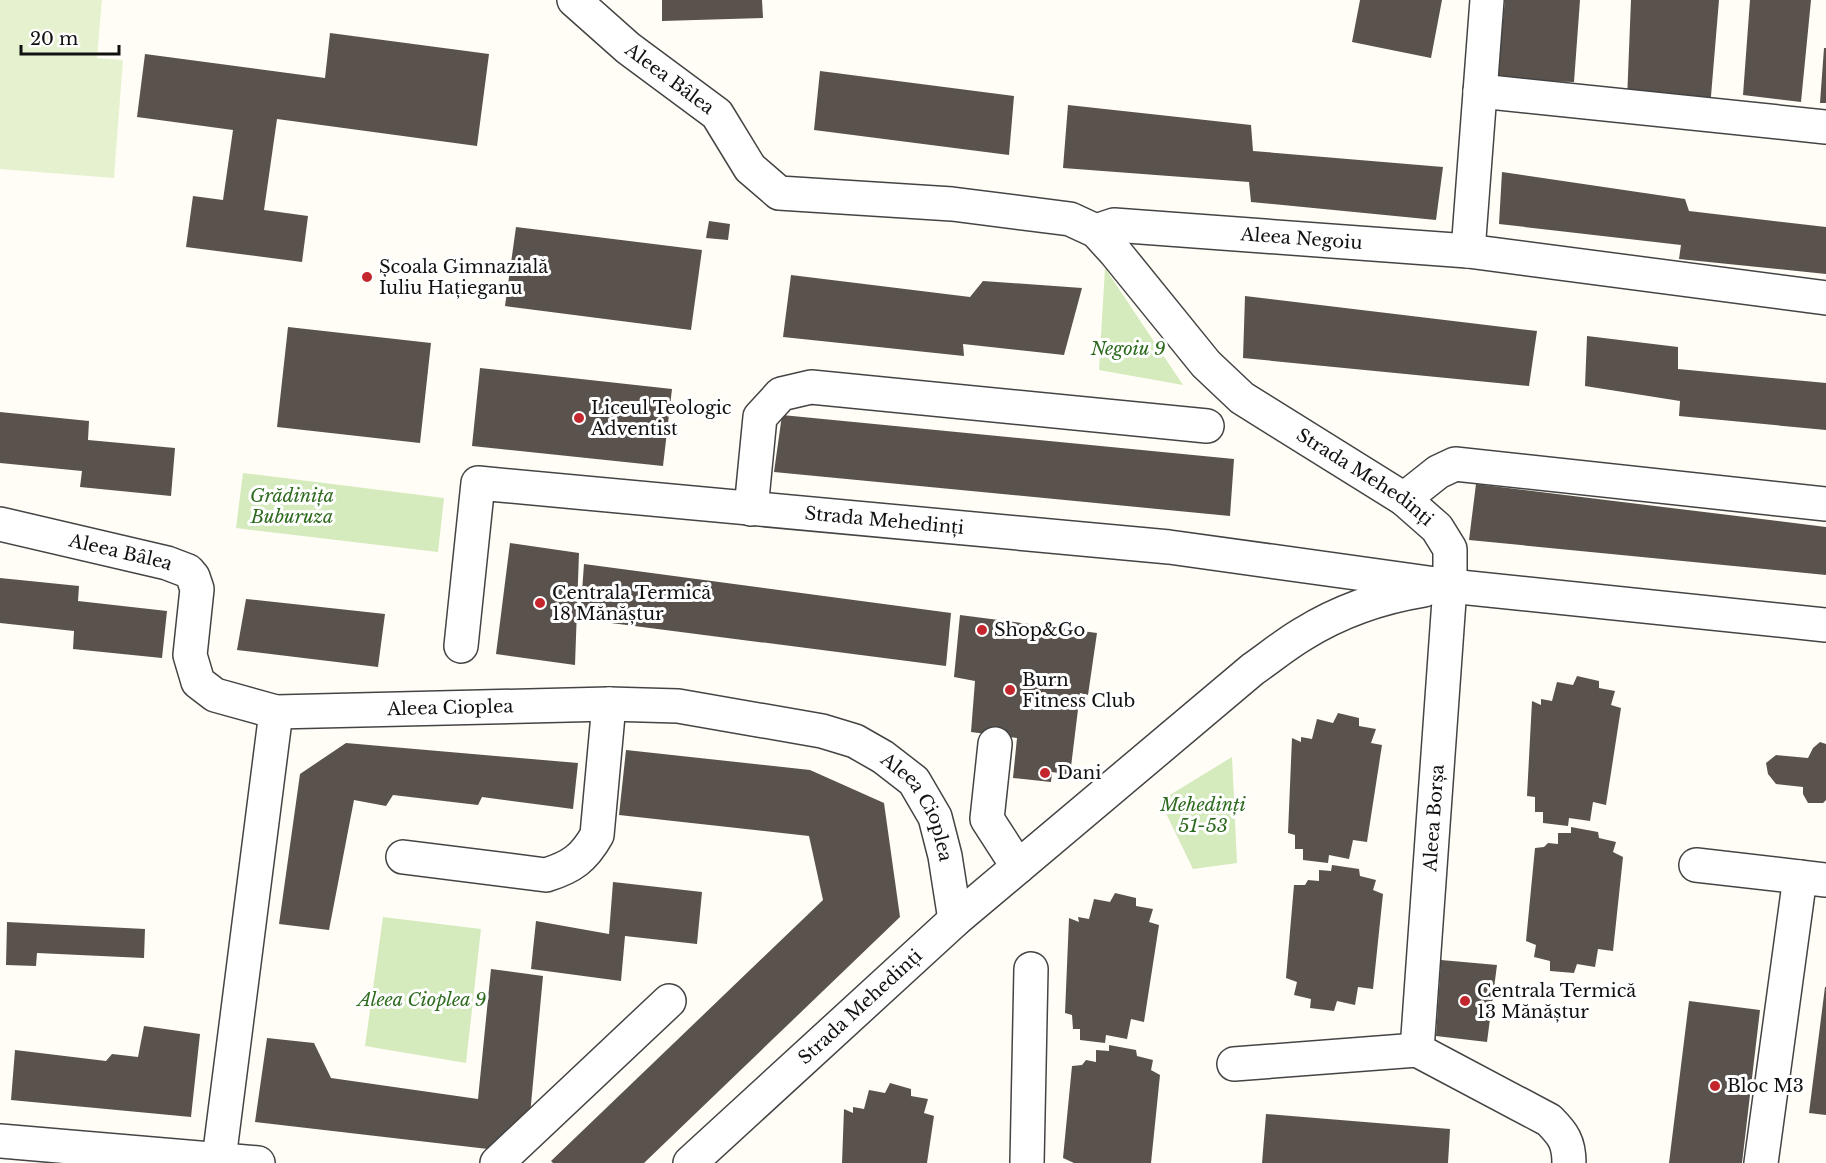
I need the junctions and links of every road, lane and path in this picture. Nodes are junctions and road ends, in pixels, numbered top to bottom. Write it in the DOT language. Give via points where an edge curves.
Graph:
graph roads {
  1 [pos="574,0"];
  2 [pos="1487,0"];
  3 [pos="1480,92"];
  4 [pos="1826,127"];
  5 [pos="1096,231"];
  6 [pos="1468,251"];
  7 [pos="1826,298"];
  8 [pos="1207,426"];
  9 [pos="1404,500"];
  10 [pos="1826,504"];
  11 [pos="751,509"];
  12 [pos="0,524"];
  13 [pos="1450,586"];
  14 [pos="1826,625"];
  15 [pos="461,646"];
  16 [pos="609,704"];
  17 [pos="276,712"];
  18 [pos="995,744"];
  19 [pos="403,857"];
  20 [pos="1696,865"];
  21 [pos="1018,867"];
  22 [pos="1813,879"];
  23 [pos="955,920"];
  24 [pos="1031,969"];
  25 [pos="669,1001"];
  26 [pos="1417,1050"];
  27 [pos="1234,1064"];
  28 [pos="0,1141"];
  29 [pos="516,1157"];
  30 [pos="219,1159"];
  31 [pos="258,1163"];
  32 [pos="690,1163"];
  33 [pos="1027,1163"];
  34 [pos="1569,1163"];
  35 [pos="1761,1163"];
  1 -- 5 [label="street, Aleea Bâlea" via="628,48 717,114 750,168 779,193 952,204 1070,219"];
  2 -- 3 [label="street"];
  3 -- 4 [label="street"];
  3 -- 6 [label="street"];
  5 -- 6 [label="street, Aleea Negoiu" via="1114,225"];
  5 -- 9 [label="street, Strada Mehedinți" via="1206,364 1242,398"];
  6 -- 7 [label="street, Aleea Negoiu"];
  8 -- 11 [label="street" via="811,387 781,394 760,417"];
  9 -- 10 [label="street" via="1438,472 1455,464"];
  9 -- 13 [label="street, Strada Mehedinți" via="1437,528 1449,549"];
  11 -- 13 [label="street, Strada Mehedinți" via="1169,547"];
  11 -- 15 [label="street, Strada Mehedinți" via="478,483"];
  12 -- 17 [label="street, Aleea Bâlea" via="188,571 197,589 190,655 198,682 215,696"];
  13 -- 14 [label="street, Strada Mehedinți"];
  13 -- 21 [label="street, Strada Mehedinți" via="1366,604 1303,634 1253,669"];
  13 -- 26 [label="street, Aleea Borșa"];
  16 -- 17 [label="street, Aleea Cioplea"];
  16 -- 19 [label="street" via="597,834 587,853 565,869 546,874"];
  16 -- 23 [label="street, Aleea Cioplea" via="678,706 822,731 855,741 883,757 915,782 935,817"];
  17 -- 30 [label="street"];
  18 -- 21 [label="street" via="987,819"];
  20 -- 22 [label="street"];
  21 -- 23 [label="street, Strada Mehedinți"];
  22 -- 35 [label="street"];
  23 -- 32 [label="street, Strada Mehedinți"];
  24 -- 33 [label="street"];
  25 -- 29 [label="street"];
  26 -- 27 [label="street"];
  26 -- 34 [label="street" via="1549,1120 1563,1134"];
  28 -- 30 [label="street"];
  30 -- 31 [label="street"];
}
